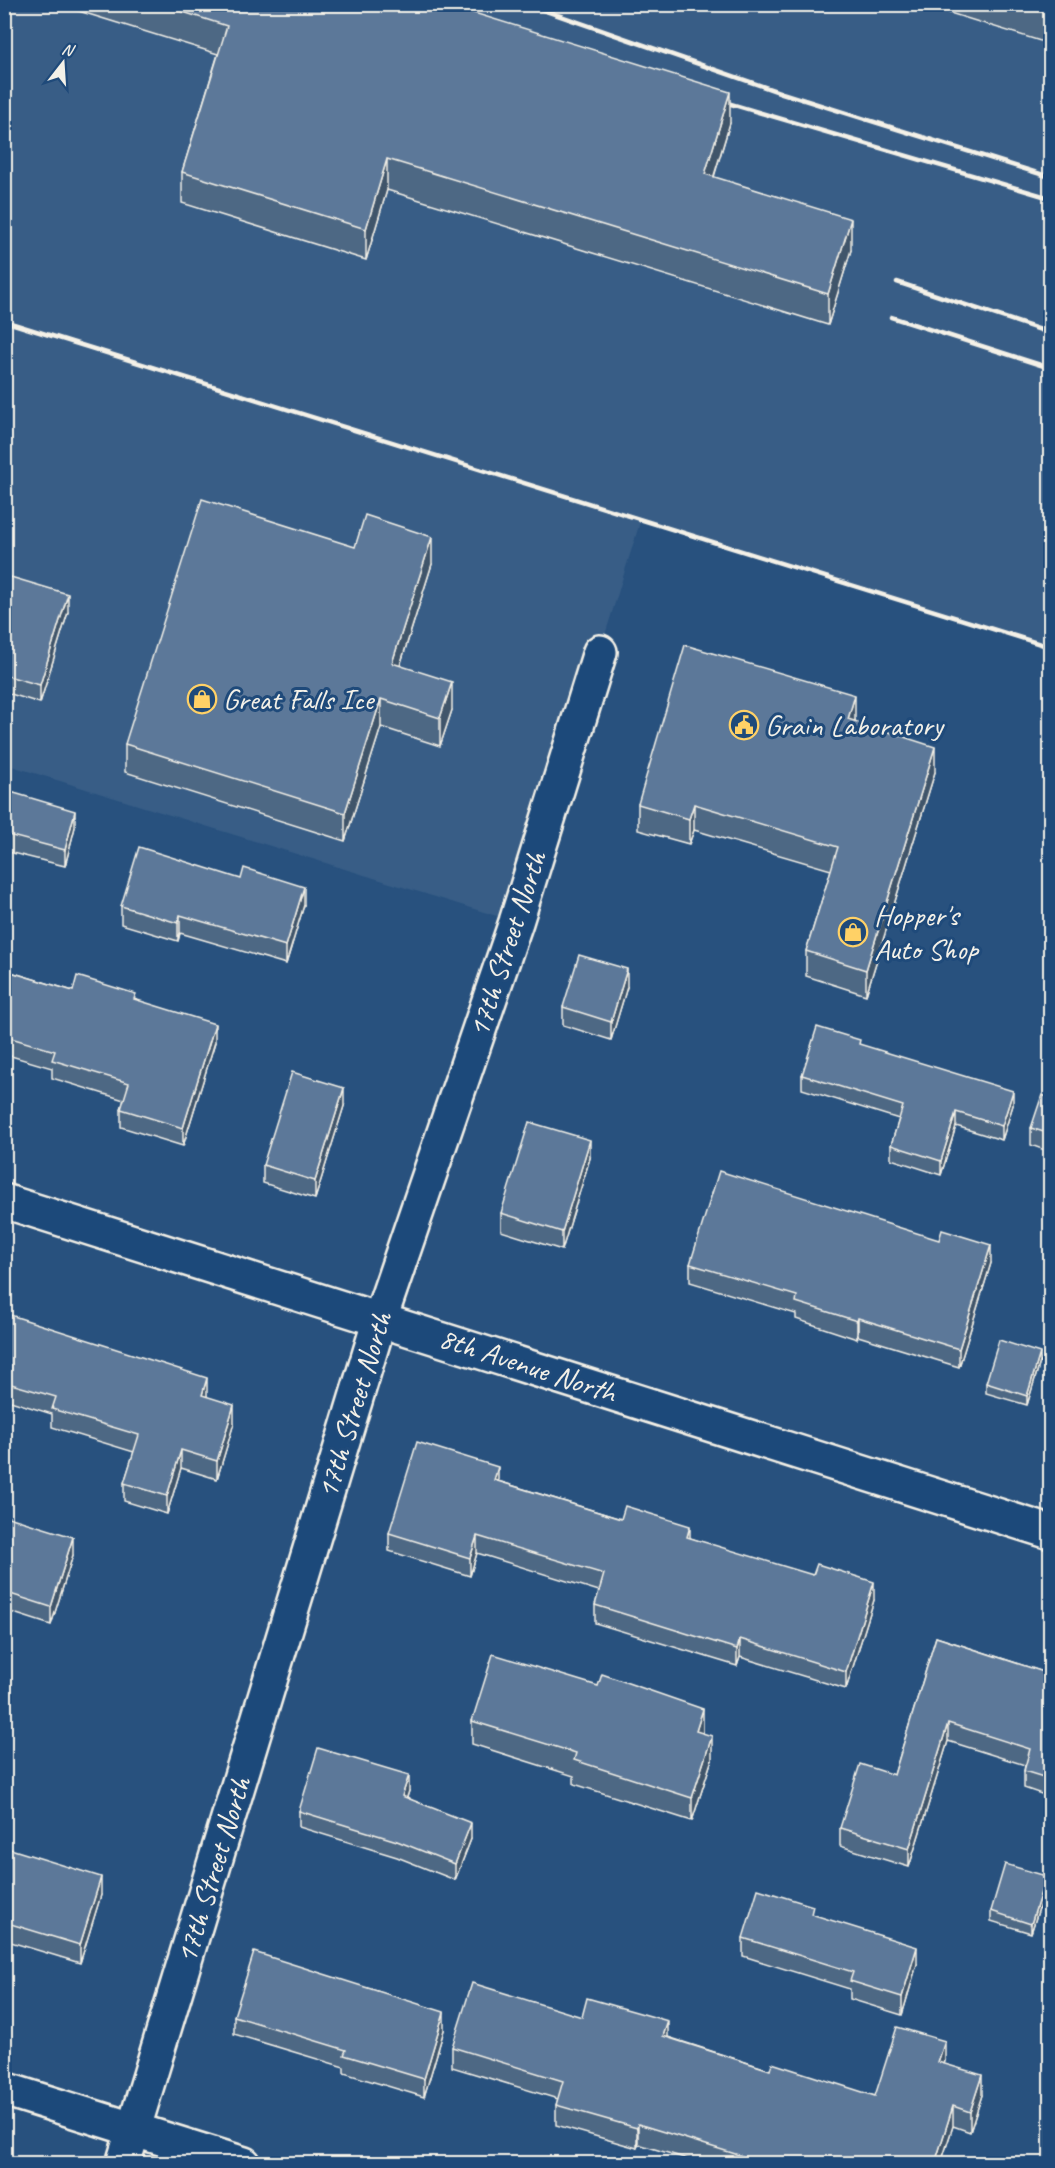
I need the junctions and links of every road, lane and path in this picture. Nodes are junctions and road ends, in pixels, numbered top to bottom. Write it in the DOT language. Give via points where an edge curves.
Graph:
graph roads {
  1 [pos="600,652"];
  2 [pos="4,1201"];
  3 [pos="380,1319"];
  4 [pos="1050,1532"];
  5 [pos="4,2089"];
  6 [pos="134,2130"];
  7 [pos="123,2163"];
  8 [pos="244,2163"];
  1 -- 3 [label="street, 17th Street North" via="516,922"];
  2 -- 3 [label="street, 8th Avenue North"];
  3 -- 4 [label="street, 8th Avenue North"];
  3 -- 6 [label="street, 17th Street North"];
  5 -- 6 [label="street"];
  6 -- 7 [label="street, 17th Street North"];
  6 -- 8 [label="street"];
}
